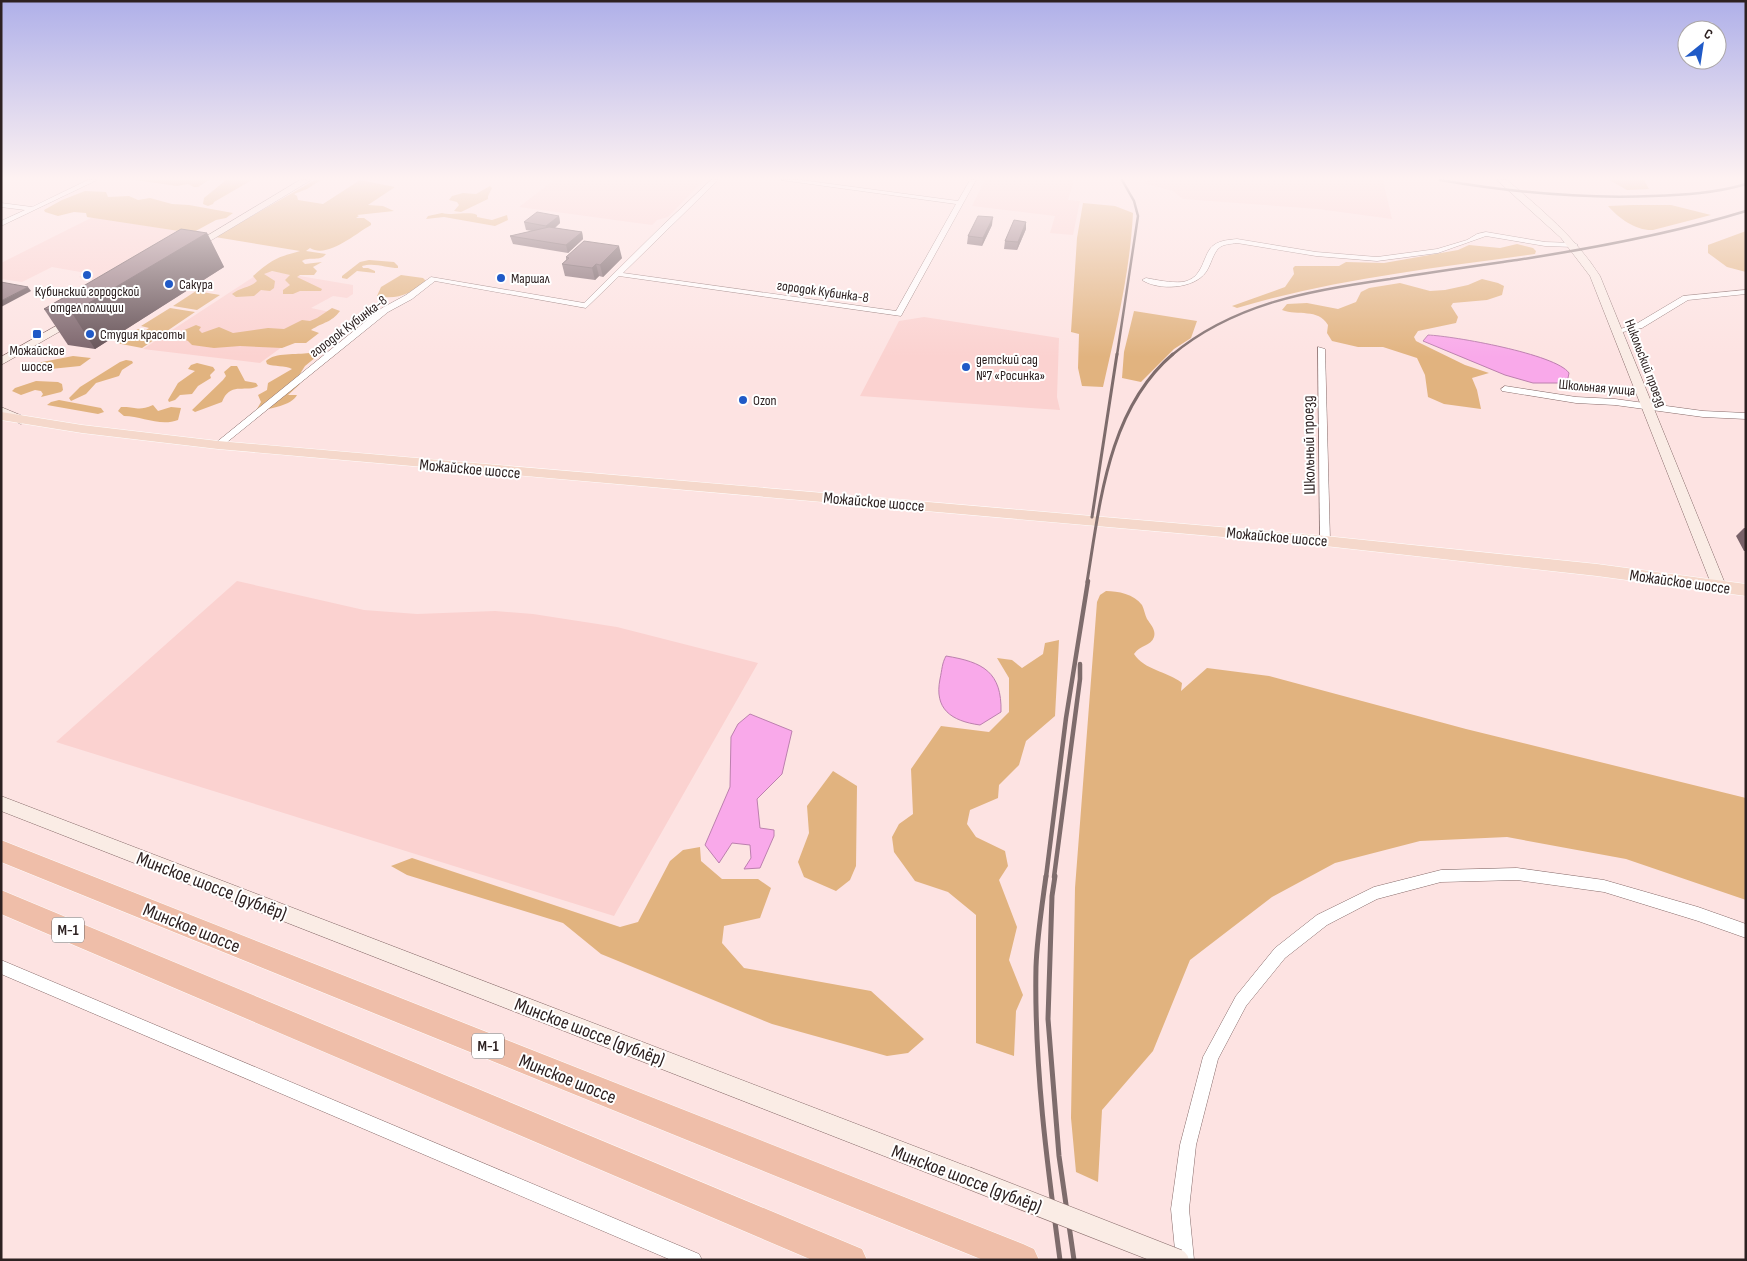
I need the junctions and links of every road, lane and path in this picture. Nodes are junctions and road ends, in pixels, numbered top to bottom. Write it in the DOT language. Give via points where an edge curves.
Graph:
graph roads {
  1 [pos="207,239"];
  2 [pos="652,239"];
  3 [pos="940,239"];
  4 [pos="1473,239"];
  5 [pos="1515,239"];
  6 [pos="1567,239"];
  7 [pos="1574,245"];
  8 [pos="180,255"];
  9 [pos="618,274"];
  10 [pos="1146,280"];
  11 [pos="1746,292"];
  12 [pos="80,315"];
  13 [pos="1618,331"];
  14 [pos="26,348"];
  15 [pos="1321,349"];
  16 [pos="1,358"];
  17 [pos="1,364"];
  18 [pos="1505,389"];
  19 [pos="1646,405"];
  20 [pos="1,410"];
  21 [pos="1,416"];
  22 [pos="1746,416"];
  23 [pos="1,420"];
  24 [pos="21,420"];
  25 [pos="218,445"];
  26 [pos="1325,541"];
  27 [pos="1719,586"];
  28 [pos="1746,590"];
  29 [pos="1,803"];
  30 [pos="1,851"];
  31 [pos="1,902"];
  32 [pos="1746,931"];
  33 [pos="1,967"];
  34 [pos="693,1260"];
  35 [pos="851,1260"];
  36 [pos="1023,1260"];
  37 [pos="1178,1260"];
  38 [pos="1185,1260"];
  1 -- 8 [label="main road"];
  2 -- 9 [label="street, городок Кубинка-8"];
  3 -- 9 [label="street, городок Кубинка-8" via="898,314"];
  4 -- 10 [label="street" via="1438,250 1377,259 1225,242 1215,247 1207,267 1194,281 1177,285"];
  5 -- 7 [label="street"];
  6 -- 7 [label="main road, Никольский проезд"];
  7 -- 13 [label="main road, Никольский проезд" via="1595,276"];
  9 -- 25 [label="street, городок Кубинка-8" via="586,306 434,279 385,310"];
  11 -- 13 [label="street" via="1686,298 1639,326"];
  12 -- 14 [label="main road"];
  13 -- 19 [label="main road, Никольский проезд"];
  14 -- 16 [label="main road"];
  14 -- 17 [label="main road"];
  15 -- 26 [label="street, Школьный проезд"];
  18 -- 19 [label="street, Школьная улица" via="1576,400"];
  19 -- 22 [label="street, Школьная улица" via="1703,414"];
  19 -- 27 [label="main road, Никольский проезд"];
  20 -- 24 [label="main road"];
  21 -- 24 [label="main road, Можайское шоссе"];
  23 -- 24 [label="main road"];
  24 -- 25 [label="main road, Можайское шоссе"];
  25 -- 26 [label="main road, Можайское шоссе"];
  26 -- 27 [label="main road, Можайское шоссе"];
  27 -- 28 [label="main road, Можайское шоссе"];
  29 -- 37 [label="main road, Минское шоссе (дублёр), bridge"];
  30 -- 36 [label="highway, Минское шоссе / М-1"];
  31 -- 35 [label="highway, М-1"];
  32 -- 38 [label="street" via="1604,886 1517,874 1441,876 1374,893 1322,920 1280,953 1241,1001 1211,1057 1188,1145 1180,1209"];
  33 -- 34 [label="street"];
}
